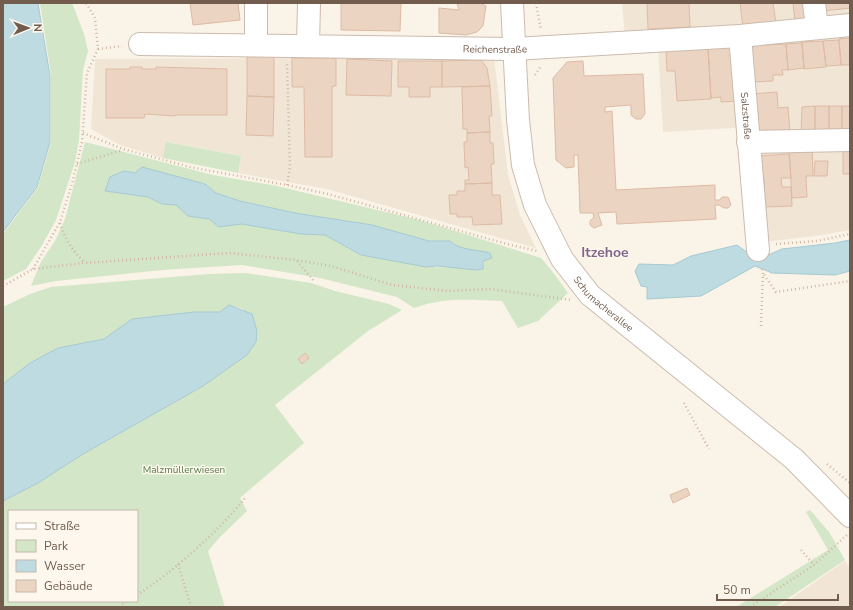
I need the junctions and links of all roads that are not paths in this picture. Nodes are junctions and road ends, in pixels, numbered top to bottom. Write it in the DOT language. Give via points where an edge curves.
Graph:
graph roads {
  1 [pos="256,3"];
  2 [pos="309,3"];
  3 [pos="512,3"];
  4 [pos="814,3"];
  5 [pos="850,25"];
  6 [pos="817,27"];
  7 [pos="740,36"];
  8 [pos="140,44"];
  9 [pos="256,45"];
  10 [pos="308,45"];
  11 [pos="514,48"];
  12 [pos="850,140"];
  13 [pos="748,142"];
  14 [pos="758,250"];
  15 [pos="850,516"];
  1 -- 9 [label="street"];
  2 -- 10 [label="street"];
  3 -- 11 [label="street, Schumacherallee"];
  4 -- 6 [label="street"];
  5 -- 6 [label="street, Reichenstraße"];
  6 -- 7 [label="street, Reichenstraße"];
  7 -- 11 [label="street, Reichenstraße"];
  7 -- 13 [label="street, Salzstraße"];
  8 -- 9 [label="street, Reichenstraße"];
  9 -- 10 [label="street, Reichenstraße"];
  10 -- 11 [label="street, Reichenstraße"];
  11 -- 15 [label="street, Schumacherallee" via="523,165 535,205 555,247 590,295 794,459"];
  12 -- 13 [label="street, Salzstraße"];
  13 -- 14 [label="street"];
}
